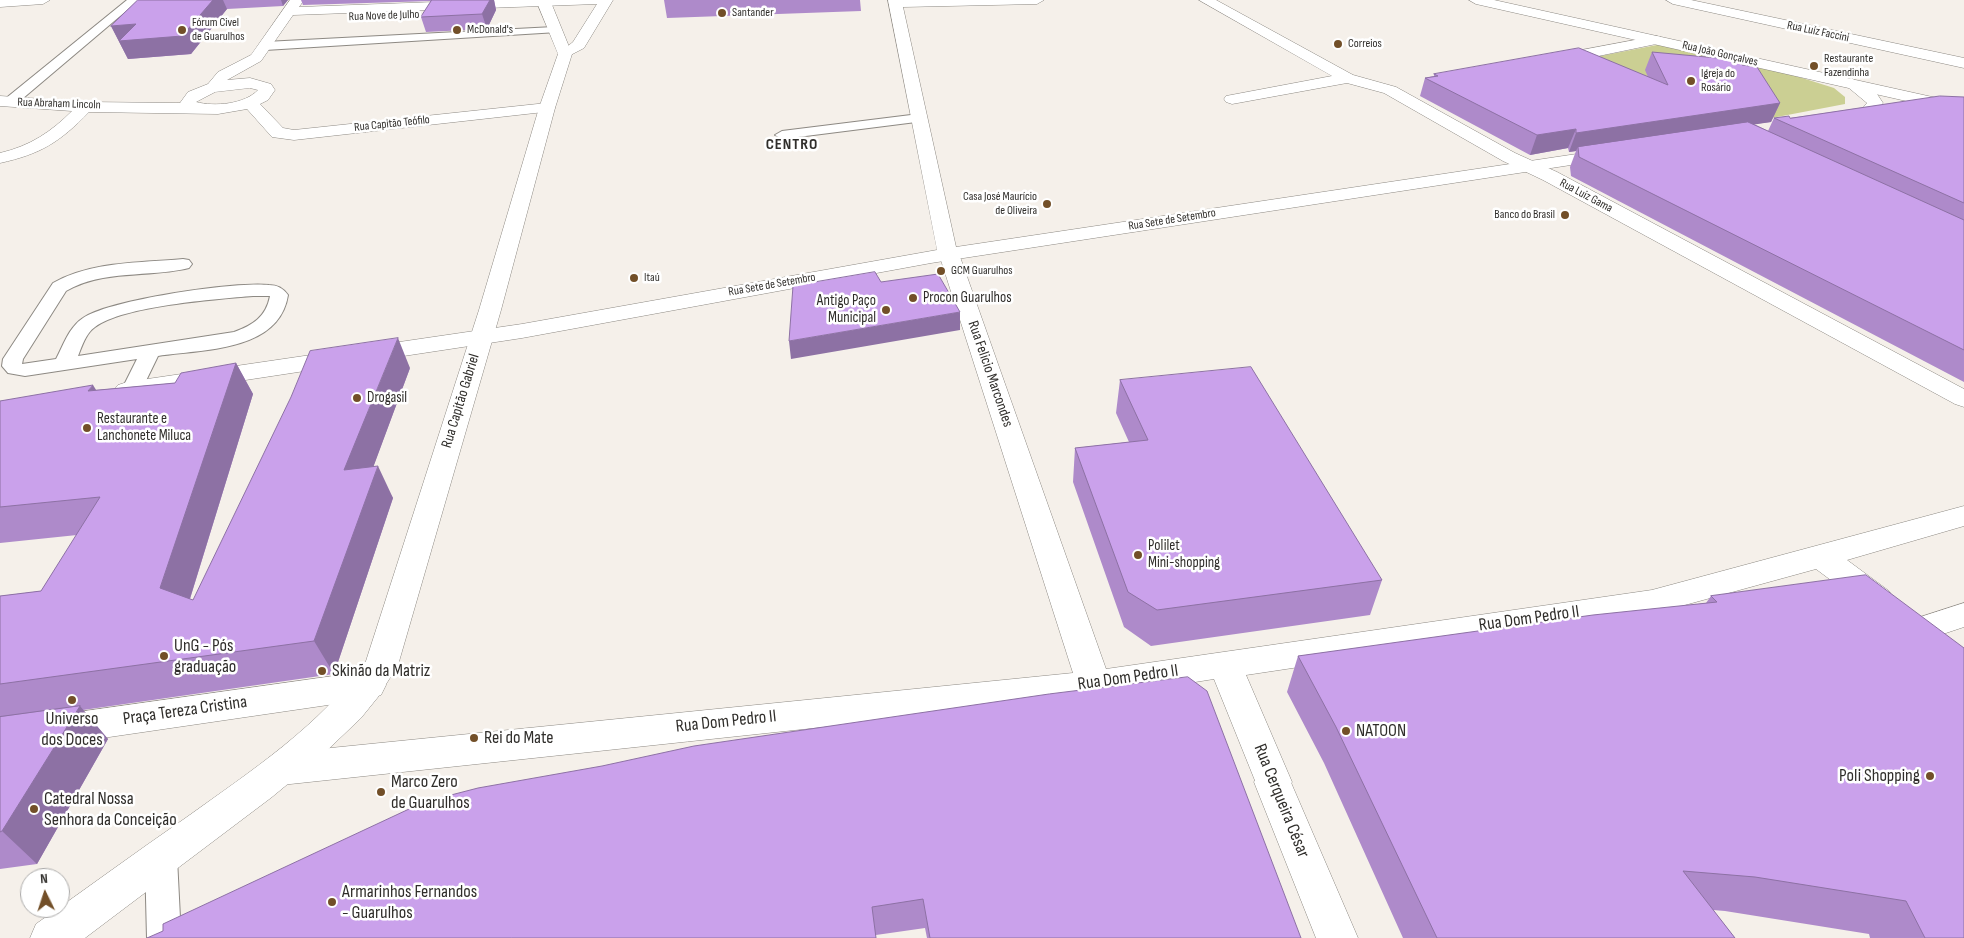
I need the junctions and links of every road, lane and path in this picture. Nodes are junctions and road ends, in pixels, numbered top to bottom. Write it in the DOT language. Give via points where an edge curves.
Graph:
graph roads {
  1 [pos="43,0"];
  2 [pos="134,0"];
  3 [pos="605,0"];
  4 [pos="1037,0"];
  5 [pos="1206,0"];
  6 [pos="1476,0"];
  7 [pos="1676,0"];
  8 [pos="895,1"];
  9 [pos="0,3"];
  10 [pos="543,4"];
  11 [pos="290,10"];
  12 [pos="554,30"];
  13 [pos="1656,40"];
  14 [pos="265,46"];
  15 [pos="566,54"];
  16 [pos="1544,62"];
  17 [pos="1964,63"];
  18 [pos="1347,78"];
  19 [pos="1851,83"];
  20 [pos="1410,87"];
  21 [pos="207,90"];
  22 [pos="1390,90"];
  23 [pos="1232,99"];
  24 [pos="5,101"];
  25 [pos="249,102"];
  26 [pos="119,106"];
  27 [pos="85,107"];
  28 [pos="194,108"];
  29 [pos="547,108"];
  30 [pos="1964,109"];
  31 [pos="1865,115"];
  32 [pos="919,118"];
  33 [pos="1846,118"];
  34 [pos="782,135"];
  35 [pos="1627,151"];
  36 [pos="0,158"];
  37 [pos="1528,166"];
  38 [pos="949,254"];
  39 [pos="183,264"];
  40 [pos="481,337"];
  41 [pos="156,351"];
  42 [pos="64,364"];
  43 [pos="138,388"];
  44 [pos="104,394"];
  45 [pos="1964,399"];
  46 [pos="1964,516"];
  47 [pos="1821,557"];
  48 [pos="1964,615"];
  49 [pos="1919,630"];
  50 [pos="1949,652"];
  51 [pos="1225,664"];
  52 [pos="1094,684"];
  53 [pos="369,685"];
  54 [pos="0,738"];
  55 [pos="281,769"];
  56 [pos="161,858"];
  57 [pos="52,938"];
  58 [pos="164,938"];
  59 [pos="1337,938"];
  1 -- 9 [label="street"];
  2 -- 24 [label="lane"];
  3 -- 10 [label="street, Rua Nove de Julho"];
  3 -- 15 [label="street, Rua Nove de Julho" via="579,45"];
  4 -- 8 [label="street"];
  5 -- 18 [label="street, Rua Luiz Gama"];
  6 -- 13 [label="street, Rua João Gonçalves"];
  7 -- 17 [label="street, Rua Luíz Faccini"];
  8 -- 32 [label="street, Rua Felicio Marcondes"];
  10 -- 11 [label="street, Rua Nove de Julho"];
  10 -- 12 [label="street"];
  11 -- 14 [label="street"];
  12 -- 14 [label="lane"];
  12 -- 15 [label="street"];
  13 -- 16 [label="street"];
  13 -- 19 [label="street, Rua João Gonçalves"];
  14 -- 21 [label="street" via="256,58"];
  15 -- 29 [label="street, Rua Capitão Gabriel"];
  18 -- 22 [label="street, Rua Luiz Gama"];
  18 -- 23 [label="street"];
  19 -- 30 [label="street, Rua João Gonçalves"];
  19 -- 31 [label="street" via="1875,103"];
  20 -- 22 [label="street"];
  21 -- 25 [label="street, Rua Abraham Lincoln" via="250,83 265,87 265,94"];
  21 -- 26 [label="street, Rua Abraham Lincoln"];
  21 -- 28 [label="street" via="188,101"];
  22 -- 37 [label="street, Rua Luiz Gama"];
  24 -- 27 [label="street, Rua Abraham Lincoln"];
  25 -- 28 [label="street, Rua Abraham Lincoln" via="210,110"];
  25 -- 29 [label="street, Rua Capitão Teófilo" via="278,133 294,135"];
  26 -- 27 [label="street, Rua Abraham Lincoln"];
  26 -- 28 [label="street, Rua Abraham Lincoln"];
  27 -- 36 [label="street" via="55,138"];
  29 -- 40 [label="street, Rua Capitão Gabriel"];
  30 -- 31 [label="street" via="1921,106"];
  31 -- 33 [label="street"];
  32 -- 34 [label="lane"];
  32 -- 38 [label="street, Rua Felicio Marcondes" via="944,243"];
  35 -- 37 [label="street, Rua Sete de Setembro"];
  37 -- 38 [label="street, Rua Sete de Setembro"];
  37 -- 45 [label="street, Rua Luiz Gama"];
  38 -- 40 [label="street, Rua Sete de Setembro"];
  38 -- 52 [label="street, Rua Felicio Marcondes"];
  39 -- 42 [label="lane" via="90,274 59,287 12,360 12,366 25,370"];
  40 -- 43 [label="street, Rua Sete de Setembro"];
  40 -- 53 [label="street, Rua Capitão Gabriel" via="381,665"];
  41 -- 42 [label="lane"];
  41 -- 42 [label="lane" via="232,339 254,332 268,321 279,295 258,290 114,310 96,317 83,327"];
  41 -- 43 [label="lane"];
  43 -- 44 [label="street, Rua Sete de Setembro"];
  46 -- 47 [label="street, Rua Dom Pedro II"];
  47 -- 49 [label="street"];
  47 -- 51 [label="street, Rua Dom Pedro II" via="1652,602"];
  48 -- 49 [label="street"];
  49 -- 50 [label="street"];
  51 -- 52 [label="street, Rua Dom Pedro II"];
  51 -- 59 [label="street, Rua Cerqueira César"];
  52 -- 55 [label="street, Rua Dom Pedro II"];
  53 -- 54 [label="street, Praça Tereza Cristina"];
  53 -- 55 [label="street, Rua Capitão Gabriel"];
  55 -- 56 [label="street, Rua Capitão Gabriel"];
  56 -- 57 [label="street, Rua Capitão Gabriel"];
  56 -- 58 [label="lane"];
}
